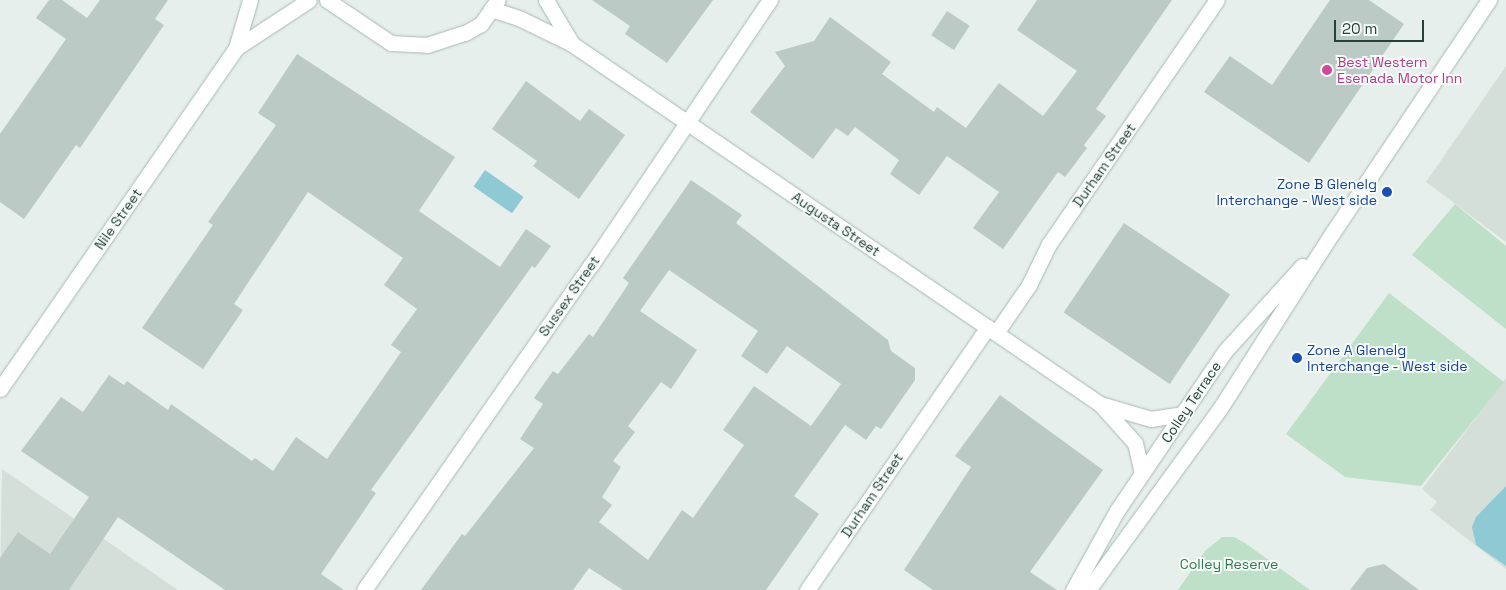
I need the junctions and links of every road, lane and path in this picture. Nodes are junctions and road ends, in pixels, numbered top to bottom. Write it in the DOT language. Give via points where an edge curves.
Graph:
graph roads {
  1 [pos="250,0"];
  2 [pos="309,0"];
  3 [pos="327,0"];
  4 [pos="546,0"];
  5 [pos="770,0"];
  6 [pos="1217,0"];
  7 [pos="1489,0"];
  8 [pos="495,5"];
  9 [pos="572,44"];
  10 [pos="236,48"];
  11 [pos="687,123"];
  12 [pos="1333,232"];
  13 [pos="992,330"];
  14 [pos="0,389"];
  15 [pos="1100,404"];
  16 [pos="1182,414"];
  17 [pos="1142,473"];
  18 [pos="364,590"];
  19 [pos="807,590"];
  20 [pos="1074,590"];
  21 [pos="1088,590"];
  1 -- 10 [label="street, Nile Street"];
  2 -- 10 [label="street, Nile Street"];
  3 -- 8 [label="street" via="391,43 427,45 464,34 481,24"];
  4 -- 9 [label="street, Augusta Street"];
  5 -- 11 [label="street, Sussex Street"];
  6 -- 13 [label="street, Durham Street" via="1049,244 1029,286"];
  7 -- 12 [label="street, Colley Terrace"];
  8 -- 9 [label="street, Augusta Street"];
  9 -- 11 [label="street, Augusta Street"];
  10 -- 14 [label="street, Nile Street"];
  11 -- 13 [label="street, Augusta Street"];
  11 -- 18 [label="street, Sussex Street"];
  12 -- 16 [label="street, Colley Terrace" via="1225,351"];
  12 -- 21 [label="street, Colley Terrace" via="1219,410"];
  13 -- 15 [label="street, Augusta Street"];
  13 -- 19 [label="street, Durham Street"];
  15 -- 16 [label="street, Augusta Street" via="1151,419"];
  15 -- 17 [label="street, Augusta Street" via="1135,443"];
  16 -- 17 [label="street, Colley Terrace"];
  17 -- 20 [label="street, Colley Terrace" via="1116,512"];
}
